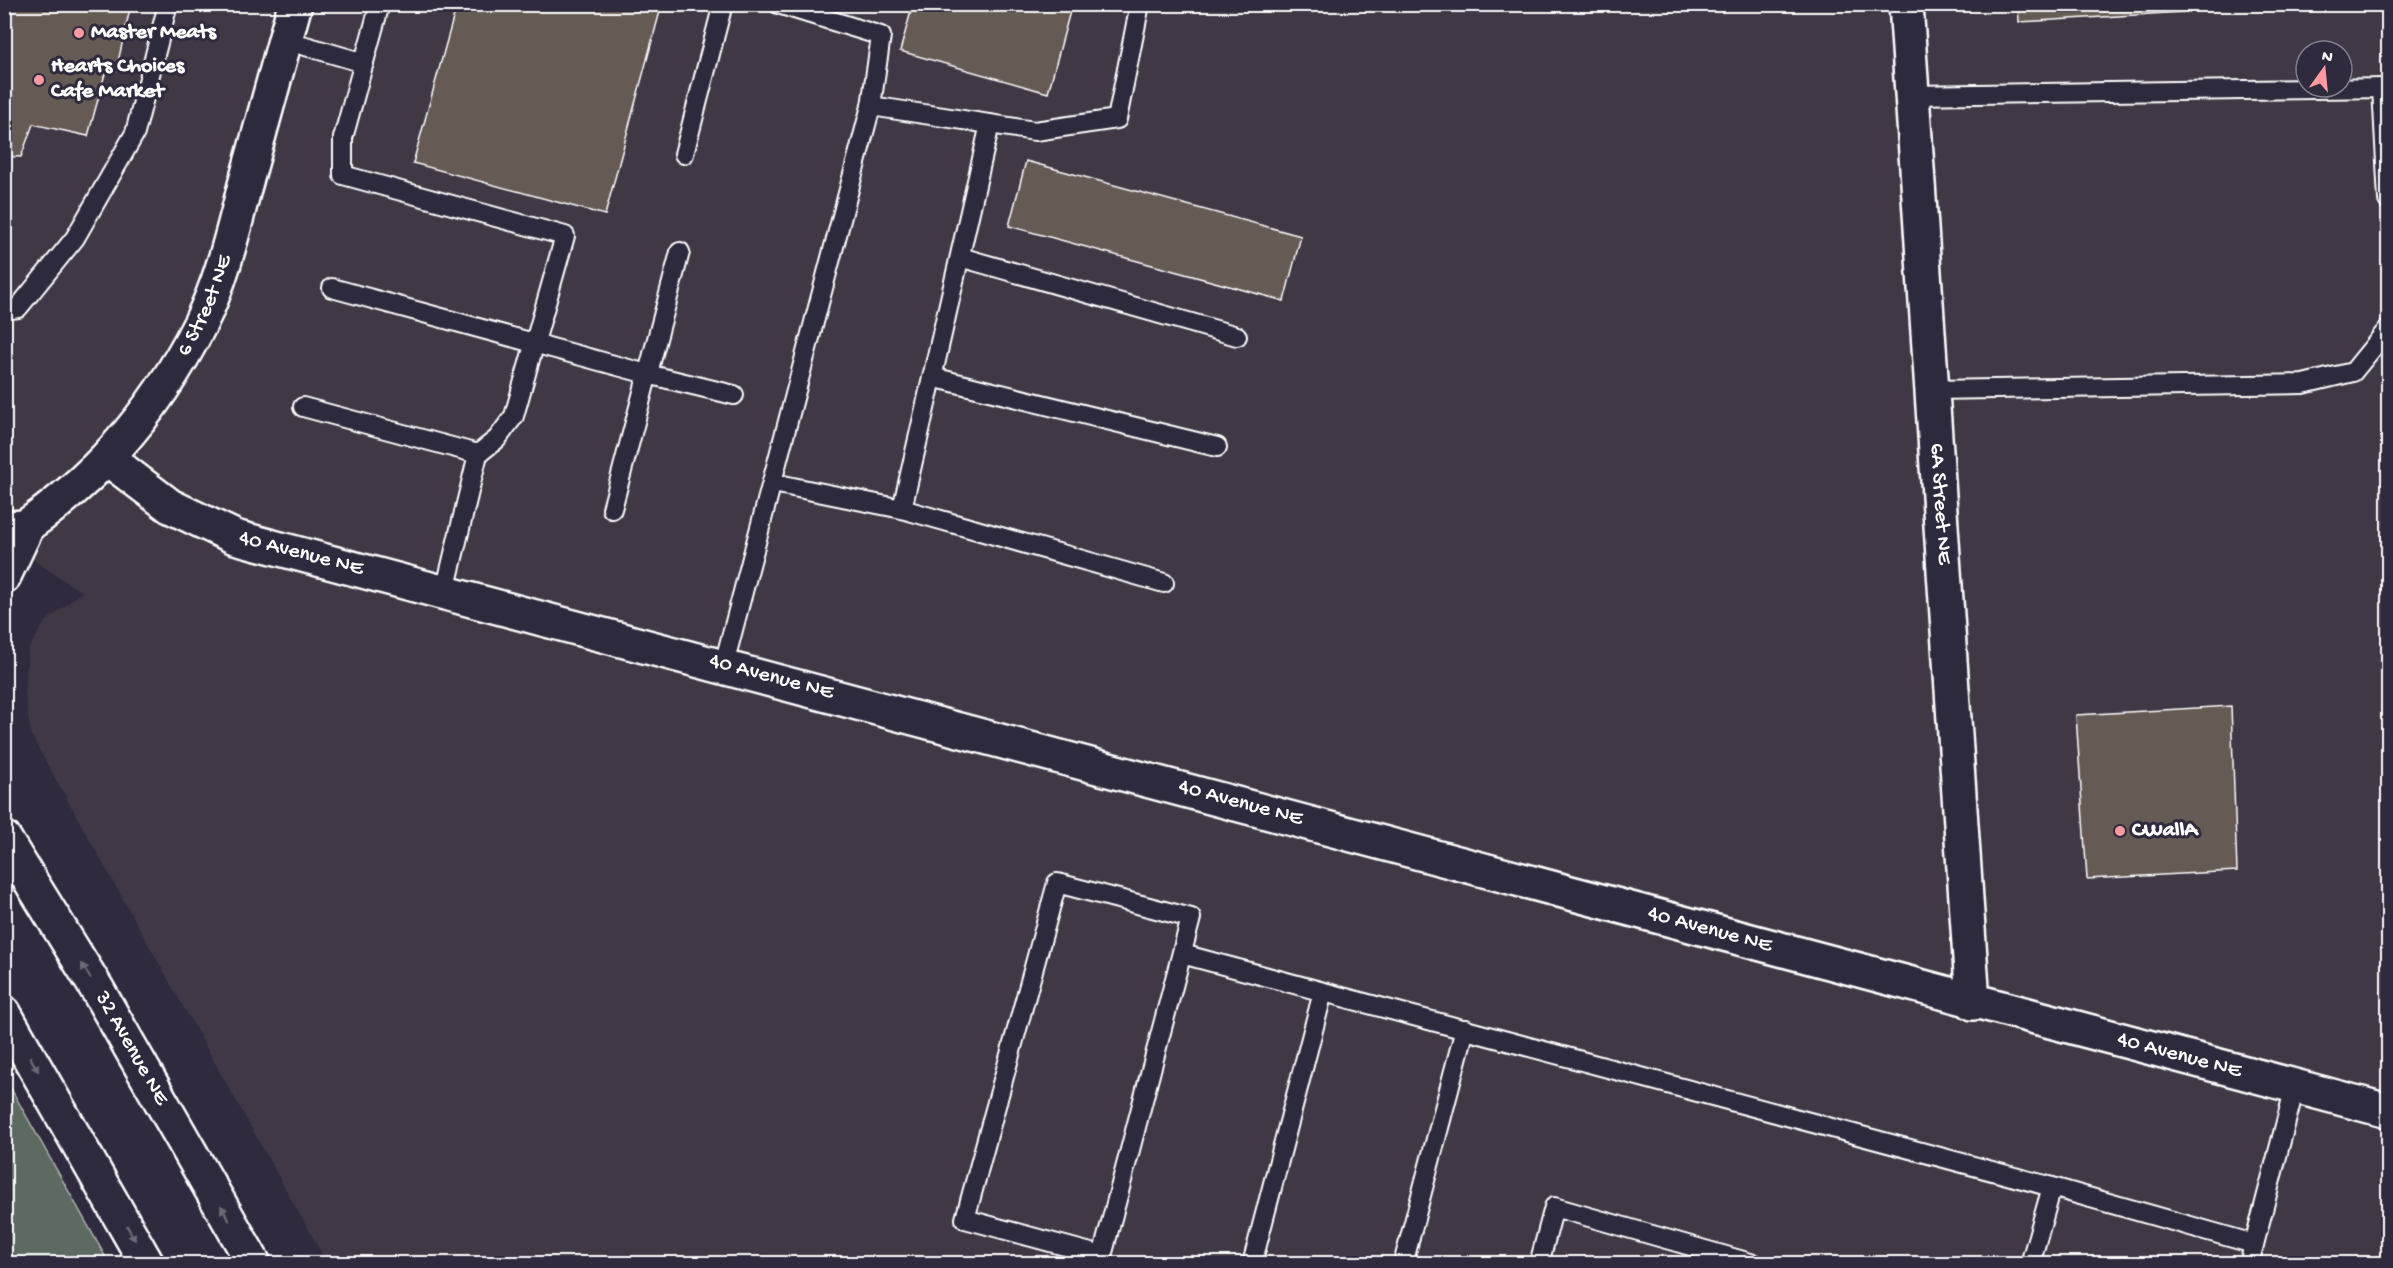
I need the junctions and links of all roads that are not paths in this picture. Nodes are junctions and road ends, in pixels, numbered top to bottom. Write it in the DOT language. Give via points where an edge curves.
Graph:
graph roads {
  1 [pos="168,4"];
  2 [pos="295,4"];
  3 [pos="380,4"];
  4 [pos="723,4"];
  5 [pos="778,4"];
  6 [pos="1140,4"];
  7 [pos="1906,4"];
  8 [pos="285,40"];
  9 [pos="364,63"];
  10 [pos="2385,88"];
  11 [pos="1912,94"];
  12 [pos="871,106"];
  13 [pos="990,124"];
  14 [pos="684,154"];
  15 [pos="2388,200"];
  16 [pos="680,252"];
  17 [pos="960,257"];
  18 [pos="332,288"];
  19 [pos="4,310"];
  20 [pos="2388,329"];
  21 [pos="1237,336"];
  22 [pos="534,343"];
  23 [pos="647,374"];
  24 [pos="932,377"];
  25 [pos="1933,390"];
  26 [pos="734,395"];
  27 [pos="303,407"];
  28 [pos="1217,447"];
  29 [pos="478,454"];
  30 [pos="108,459"];
  31 [pos="773,483"];
  32 [pos="612,509"];
  33 [pos="902,509"];
  34 [pos="12,532"];
  35 [pos="4,576"];
  36 [pos="1164,583"];
  37 [pos="445,591"];
  38 [pos="724,664"];
  39 [pos="5,836"];
  40 [pos="1182,954"];
  41 [pos="1323,992"];
  42 [pos="1973,1003"];
  43 [pos="4,1013"];
  44 [pos="1465,1029"];
  45 [pos="2295,1087"];
  46 [pos="2388,1111"];
  47 [pos="2052,1187"];
  48 [pos="2254,1244"];
  49 [pos="1101,1260"];
  50 [pos="147,1263"];
  51 [pos="254,1263"];
  52 [pos="1252,1263"];
  53 [pos="1403,1263"];
  54 [pos="1539,1263"];
  55 [pos="1754,1263"];
  56 [pos="2030,1263"];
  57 [pos="2249,1263"];
  1 -- 19 [label="lane" via="135,133 75,238 18,308"];
  2 -- 8 [label="street, 6 Street NE"];
  3 -- 9 [label="lane"];
  4 -- 14 [label="lane"];
  5 -- 12 [label="lane" via="881,36"];
  6 -- 13 [label="lane" via="1117,119 1035,131"];
  7 -- 11 [label="street, 6A Street NE"];
  8 -- 9 [label="lane"];
  8 -- 30 [label="street, 6 Street NE" via="225,259 201,322 162,391"];
  9 -- 22 [label="lane" via="343,138 343,175 565,236"];
  10 -- 11 [label="lane"];
  10 -- 15 [label="lane"];
  11 -- 25 [label="street, 6A Street NE"];
  12 -- 13 [label="lane"];
  12 -- 31 [label="lane"];
  13 -- 17 [label="lane"];
  16 -- 23 [label="lane"];
  17 -- 21 [label="lane"];
  17 -- 24 [label="lane"];
  18 -- 22 [label="lane"];
  20 -- 25 [label="lane" via="2353,372 2303,384"];
  22 -- 23 [label="lane"];
  22 -- 29 [label="lane" via="514,416 497,439"];
  23 -- 26 [label="lane"];
  23 -- 32 [label="lane"];
  24 -- 28 [label="lane"];
  24 -- 33 [label="lane"];
  25 -- 42 [label="street, 6A Street NE"];
  27 -- 29 [label="lane"];
  29 -- 37 [label="lane"];
  30 -- 34 [label="street, 6 Street NE" via="88,479"];
  30 -- 37 [label="street, 40 Avenue NE" via="170,506 235,537"];
  31 -- 33 [label="lane"];
  31 -- 38 [label="lane"];
  33 -- 36 [label="lane"];
  34 -- 35 [label="street"];
  37 -- 38 [label="street, 40 Avenue NE"];
  38 -- 42 [label="street, 40 Avenue NE"];
  51 -- 39 [label="street, 32 Avenue NE, one-way"];
  40 -- 41 [label="lane"];
  40 -- 49 [label="lane"];
  40 -- 49 [label="lane" via="1191,918 1057,883 965,1219"];
  41 -- 44 [label="lane"];
  41 -- 52 [label="lane"];
  42 -- 45 [label="street, 40 Avenue NE"];
  43 -- 50 [label="street, one-way"];
  44 -- 47 [label="lane"];
  44 -- 53 [label="lane"];
  45 -- 46 [label="street, 40 Avenue NE"];
  45 -- 48 [label="lane"];
  47 -- 48 [label="lane"];
  47 -- 56 [label="lane"];
  48 -- 57 [label="lane"];
  54 -- 55 [label="lane" via="1554,1207"];
}
